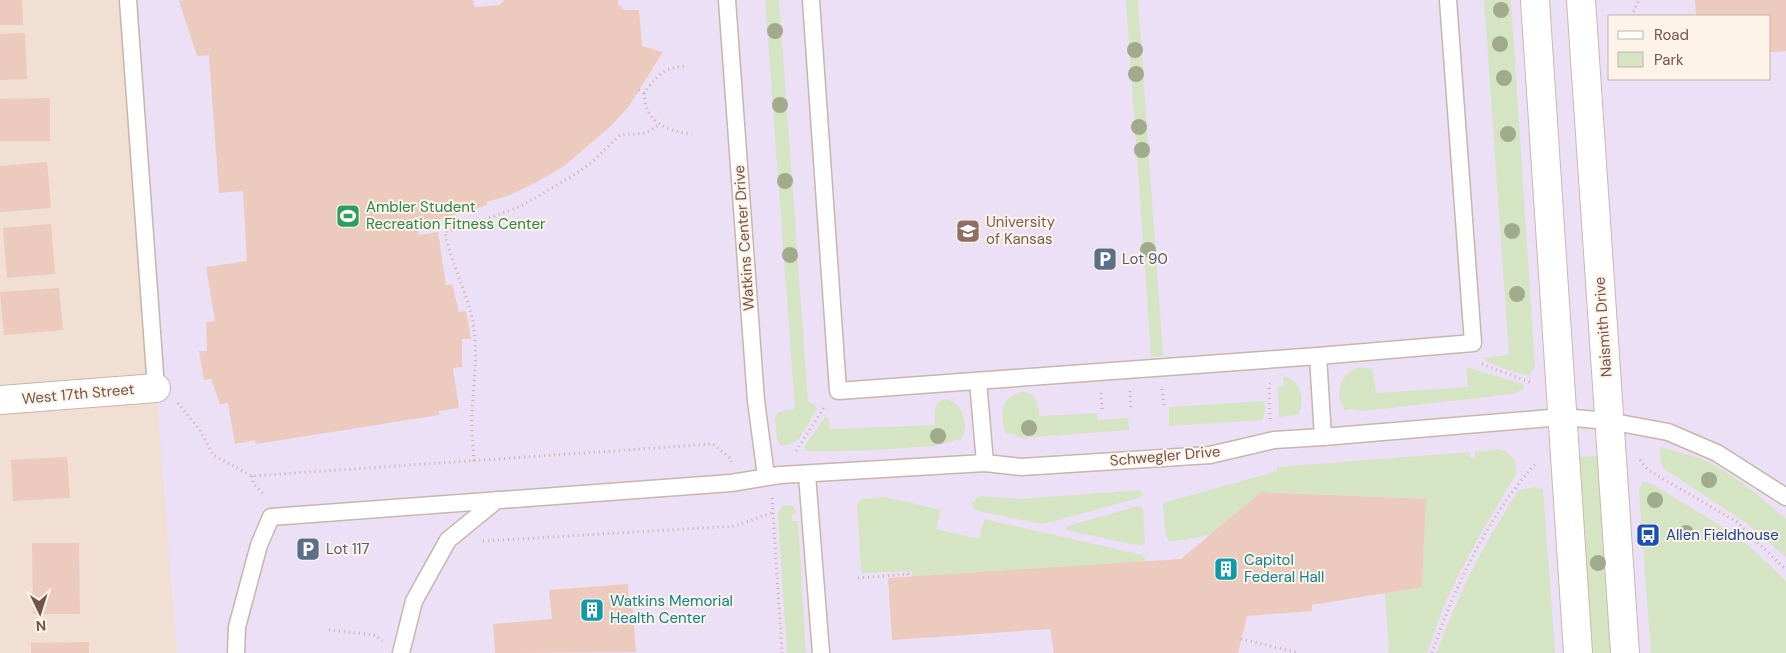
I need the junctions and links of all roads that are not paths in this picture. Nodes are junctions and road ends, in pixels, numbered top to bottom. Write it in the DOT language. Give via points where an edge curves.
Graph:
graph roads {
  1 [pos="128,0"];
  2 [pos="727,0"];
  3 [pos="811,0"];
  4 [pos="1448,0"];
  5 [pos="1535,0"];
  6 [pos="1581,0"];
  7 [pos="1318,356"];
  8 [pos="978,381"];
  9 [pos="156,388"];
  10 [pos="0,400"];
  11 [pos="1562,417"];
  12 [pos="1609,421"];
  13 [pos="1324,438"];
  14 [pos="985,463"];
  15 [pos="808,475"];
  16 [pos="766,476"];
  17 [pos="1786,497"];
  18 [pos="497,500"];
  19 [pos="395,650"];
  20 [pos="236,653"];
  21 [pos="821,653"];
  22 [pos="1578,653"];
  23 [pos="1625,653"];
  1 -- 9 [label="lane"];
  2 -- 16 [label="lane, Watkins Center Drive" via="756,401"];
  3 -- 8 [label="lane" via="838,391"];
  4 -- 7 [label="lane" via="1473,343"];
  5 -- 11 [label="street"];
  6 -- 12 [label="street, Naismith Drive"];
  7 -- 8 [label="lane"];
  7 -- 13 [label="lane"];
  8 -- 14 [label="lane"];
  9 -- 10 [label="street, West 17th Street"];
  11 -- 12 [label="lane, Schwegler Drive"];
  11 -- 13 [label="lane, Schwegler Drive"];
  11 -- 22 [label="street"];
  12 -- 17 [label="lane, Schwegler Drive" via="1668,432 1717,452"];
  12 -- 23 [label="street, Naismith Drive"];
  13 -- 14 [label="lane, Schwegler Drive" via="1274,440 1210,454 1021,467"];
  14 -- 15 [label="lane, Schwegler Drive"];
  15 -- 16 [label="lane, Schwegler Drive"];
  15 -- 21 [label="lane"];
  16 -- 18 [label="lane, Schwegler Drive" via="731,483"];
  18 -- 19 [label="lane" via="448,540 414,601"];
  18 -- 20 [label="lane, Schwegler Drive" via="271,518 260,545 237,628"];
}
